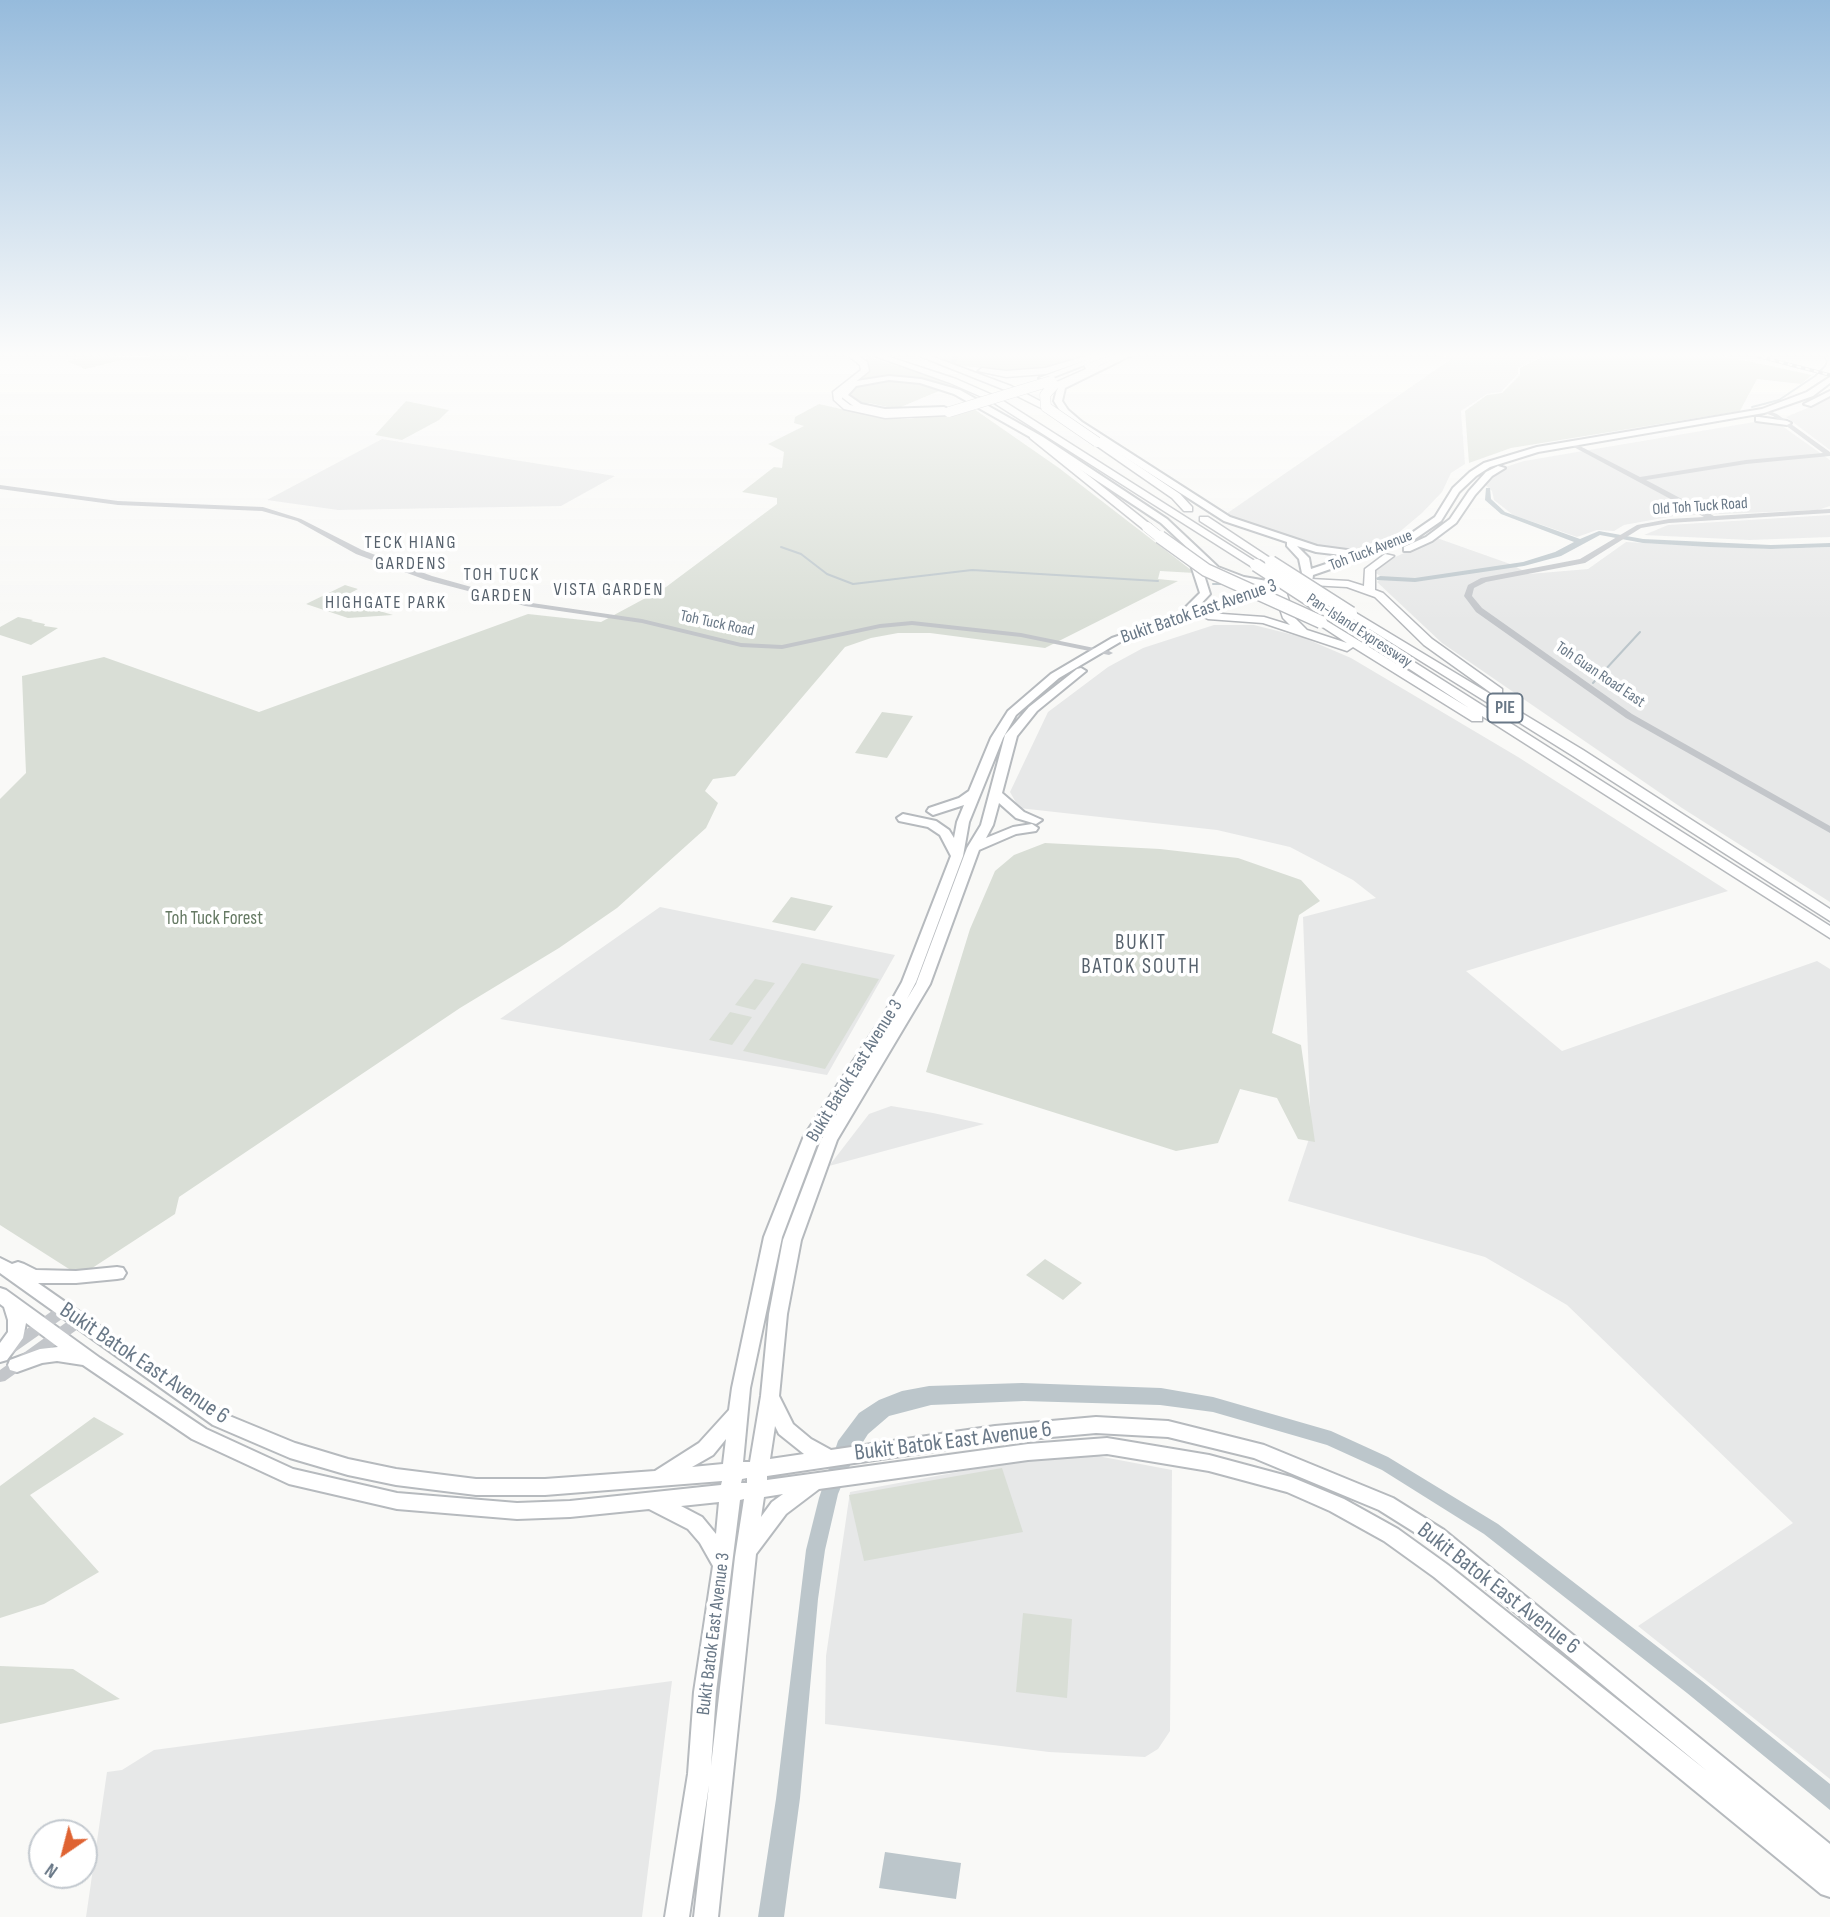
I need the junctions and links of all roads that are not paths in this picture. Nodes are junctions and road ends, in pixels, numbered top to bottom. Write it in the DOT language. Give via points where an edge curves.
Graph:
graph roads {
  1 [pos="1050,444"];
  2 [pos="1053,444"];
  3 [pos="1056,444"];
  4 [pos="1084,444"];
  5 [pos="1101,444"];
  6 [pos="1111,444"];
  7 [pos="1586,444"];
  8 [pos="1577,446"];
  9 [pos="1830,454"];
  10 [pos="1641,479"];
  11 [pos="0,488"];
  12 [pos="1136,502"];
  13 [pos="1188,509"];
  14 [pos="1830,511"];
  15 [pos="1712,518"];
  16 [pos="1280,538"];
  17 [pos="1190,548"];
  18 [pos="1376,552"];
  19 [pos="1389,556"];
  20 [pos="1582,561"];
  21 [pos="1301,580"];
  22 [pos="1279,589"];
  23 [pos="1369,590"];
  24 [pos="1208,616"];
  25 [pos="1180,617"];
  26 [pos="1310,633"];
  27 [pos="1099,654"];
  28 [pos="1387,664"];
  29 [pos="1560,762"];
  30 [pos="977,791"];
  31 [pos="995,793"];
  32 [pos="1658,804"];
  33 [pos="933,810"];
  34 [pos="903,818"];
  35 [pos="1830,830"];
  36 [pos="965,852"];
  37 [pos="1830,916"];
  38 [pos="1830,933"];
  39 [pos="0,1264"];
  40 [pos="117,1273"];
  41 [pos="6,1299"];
  42 [pos="72,1315"];
  43 [pos="41,1326"];
  44 [pos="57,1337"];
  45 [pos="0,1355"];
  46 [pos="93,1363"];
  47 [pos="17,1365"];
  48 [pos="0,1377"];
  49 [pos="770,1396"];
  50 [pos="738,1412"];
  51 [pos="830,1458"];
  52 [pos="758,1469"];
  53 [pos="732,1472"];
  54 [pos="655,1479"];
  55 [pos="821,1481"];
  56 [pos="756,1490"];
  57 [pos="729,1493"];
  58 [pos="654,1502"];
  59 [pos="746,1557"];
  60 [pos="723,1565"];
  61 [pos="1830,1859"];
  62 [pos="1830,1885"];
  63 [pos="677,1917"];
  64 [pos="706,1917"];
  1 -- 28 [label="highway, bridge" via="1186,558 1321,622"];
  2 -- 12 [label="highway"];
  3 -- 29 [label="highway, Pan-Island Expressway / PIE, bridge" via="1256,565"];
  4 -- 13 [label="highway, Pan-Island Expressway / PIE"];
  5 -- 13 [label="highway, bridge"];
  6 -- 16 [label="main road" via="1222,516"];
  7 -- 8 [label="main road, Toh Tuck Avenue"];
  8 -- 10 [label="street"];
  8 -- 18 [label="main road, Toh Tuck Avenue" via="1537,450 1487,465 1456,490 1431,525"];
  8 -- 19 [label="main road, Toh Tuck Avenue" via="1501,468 1481,483 1447,527 1415,547"];
  9 -- 10 [label="street"];
  10 -- 15 [label="street"];
  11 -- 27 [label="street, Toh Tuck Road" via="144,509 260,512 429,578 525,604 642,621 741,645 782,647 880,625 912,623 1021,635"];
  12 -- 17 [label="main road" via="1174,529"];
  13 -- 32 [label="highway, Pan-Island Expressway / PIE, bridge"];
  14 -- 15 [label="street, Old Toh Tuck Road"];
  15 -- 20 [label="street, Old Toh Tuck Road" via="1639,526"];
  16 -- 18 [label="main road" via="1325,551"];
  16 -- 21 [label="main road" via="1304,558"];
  17 -- 22 [label="main road" via="1231,577"];
  17 -- 25 [label="main road" via="1205,594"];
  18 -- 21 [label="main road, Toh Tuck Avenue"];
  19 -- 21 [label="main road, Toh Tuck Avenue"];
  19 -- 23 [label="highway" via="1370,569"];
  20 -- 35 [label="street, Toh Guan Road East" via="1483,580 1471,587 1468,596 1479,610 1629,716"];
  21 -- 22 [label="main road, Bukit Batok East Avenue 3"];
  21 -- 23 [label="highway" via="1339,582"];
  22 -- 24 [label="main road, Bukit Batok East Avenue 3"];
  22 -- 25 [label="main road, Bukit Batok East Avenue 3"];
  22 -- 26 [label="highway" via="1289,618"];
  23 -- 32 [label="highway" via="1447,657"];
  24 -- 26 [label="highway" via="1252,618"];
  24 -- 27 [label="main road, Bukit Batok East Avenue 3"];
  25 -- 27 [label="main road, Bukit Batok East Avenue 3" via="1127,636"];
  26 -- 28 [label="highway"];
  27 -- 30 [label="main road, Bukit Batok East Avenue 3" via="1055,676 1012,713 997,737"];
  27 -- 31 [label="main road, Bukit Batok East Avenue 3" via="1016,727"];
  28 -- 29 [label="highway" via="1450,704"];
  29 -- 38 [label="highway, Pan-Island Expressway / PIE"];
  30 -- 33 [label="main road" via="963,801"];
  30 -- 36 [label="main road, Bukit Batok East Avenue 3" via="963,822"];
  31 -- 36 [label="main road, Bukit Batok East Avenue 3" via="987,825"];
  31 -- 36 [label="main road" via="1034,824"];
  32 -- 37 [label="highway, Pan-Island Expressway / PIE"];
  34 -- 36 [label="main road" via="932,824"];
  36 -- 49 [label="main road, Bukit Batok East Avenue 3" via="923,984 820,1158 792,1240 778,1314"];
  36 -- 50 [label="main road, Bukit Batok East Avenue 3" via="909,982 812,1136 792,1185 765,1265"];
  39 -- 40 [label="main road" via="8,1263 33,1276"];
  39 -- 42 [label="main road, Bukit Batok East Avenue 6"];
  41 -- 43 [label="main road, Bukit Batok East Avenue 6"];
  41 -- 45 [label="main road" via="17,1320 17,1333"];
  42 -- 43 [label="street"];
  42 -- 44 [label="street"];
  42 -- 54 [label="main road, Bukit Batok East Avenue 6" via="220,1420 290,1450 348,1467 476,1487"];
  43 -- 44 [label="main road, Bukit Batok East Avenue 6"];
  43 -- 45 [label="street"];
  44 -- 46 [label="main road, Bukit Batok East Avenue 6"];
  44 -- 47 [label="street"];
  46 -- 47 [label="main road" via="57,1354"];
  46 -- 58 [label="main road, Bukit Batok East Avenue 6" via="199,1434 267,1468 323,1485 397,1501 517,1511"];
  47 -- 48 [label="street"];
  49 -- 51 [label="main road" via="786,1429"];
  49 -- 52 [label="main road, Bukit Batok East Avenue 3"];
  50 -- 53 [label="main road, Bukit Batok East Avenue 3"];
  50 -- 54 [label="main road" via="706,1449"];
  51 -- 52 [label="main road, Bukit Batok East Avenue 6"];
  51 -- 61 [label="main road, Bukit Batok East Avenue 6" via="1096,1425 1197,1435 1318,1474 1386,1504 1437,1536"];
  52 -- 53 [label="main road, Bukit Batok East Avenue 6"];
  52 -- 56 [label="main road, Bukit Batok East Avenue 3"];
  53 -- 54 [label="main road, Bukit Batok East Avenue 6"];
  53 -- 57 [label="main road, Bukit Batok East Avenue 3"];
  55 -- 56 [label="main road, Bukit Batok East Avenue 6"];
  55 -- 59 [label="main road" via="779,1508"];
  55 -- 62 [label="main road, Bukit Batok East Avenue 6" via="1028,1452 1107,1446 1209,1463 1291,1485 1391,1535 1441,1571"];
  56 -- 57 [label="main road, Bukit Batok East Avenue 6"];
  56 -- 59 [label="main road, Bukit Batok East Avenue 3"];
  57 -- 58 [label="main road, Bukit Batok East Avenue 6"];
  57 -- 60 [label="main road, Bukit Batok East Avenue 3"];
  58 -- 60 [label="main road" via="695,1523"];
  59 -- 64 [label="main road, Bukit Batok East Avenue 3"];
  60 -- 63 [label="main road, Bukit Batok East Avenue 3"];
}
